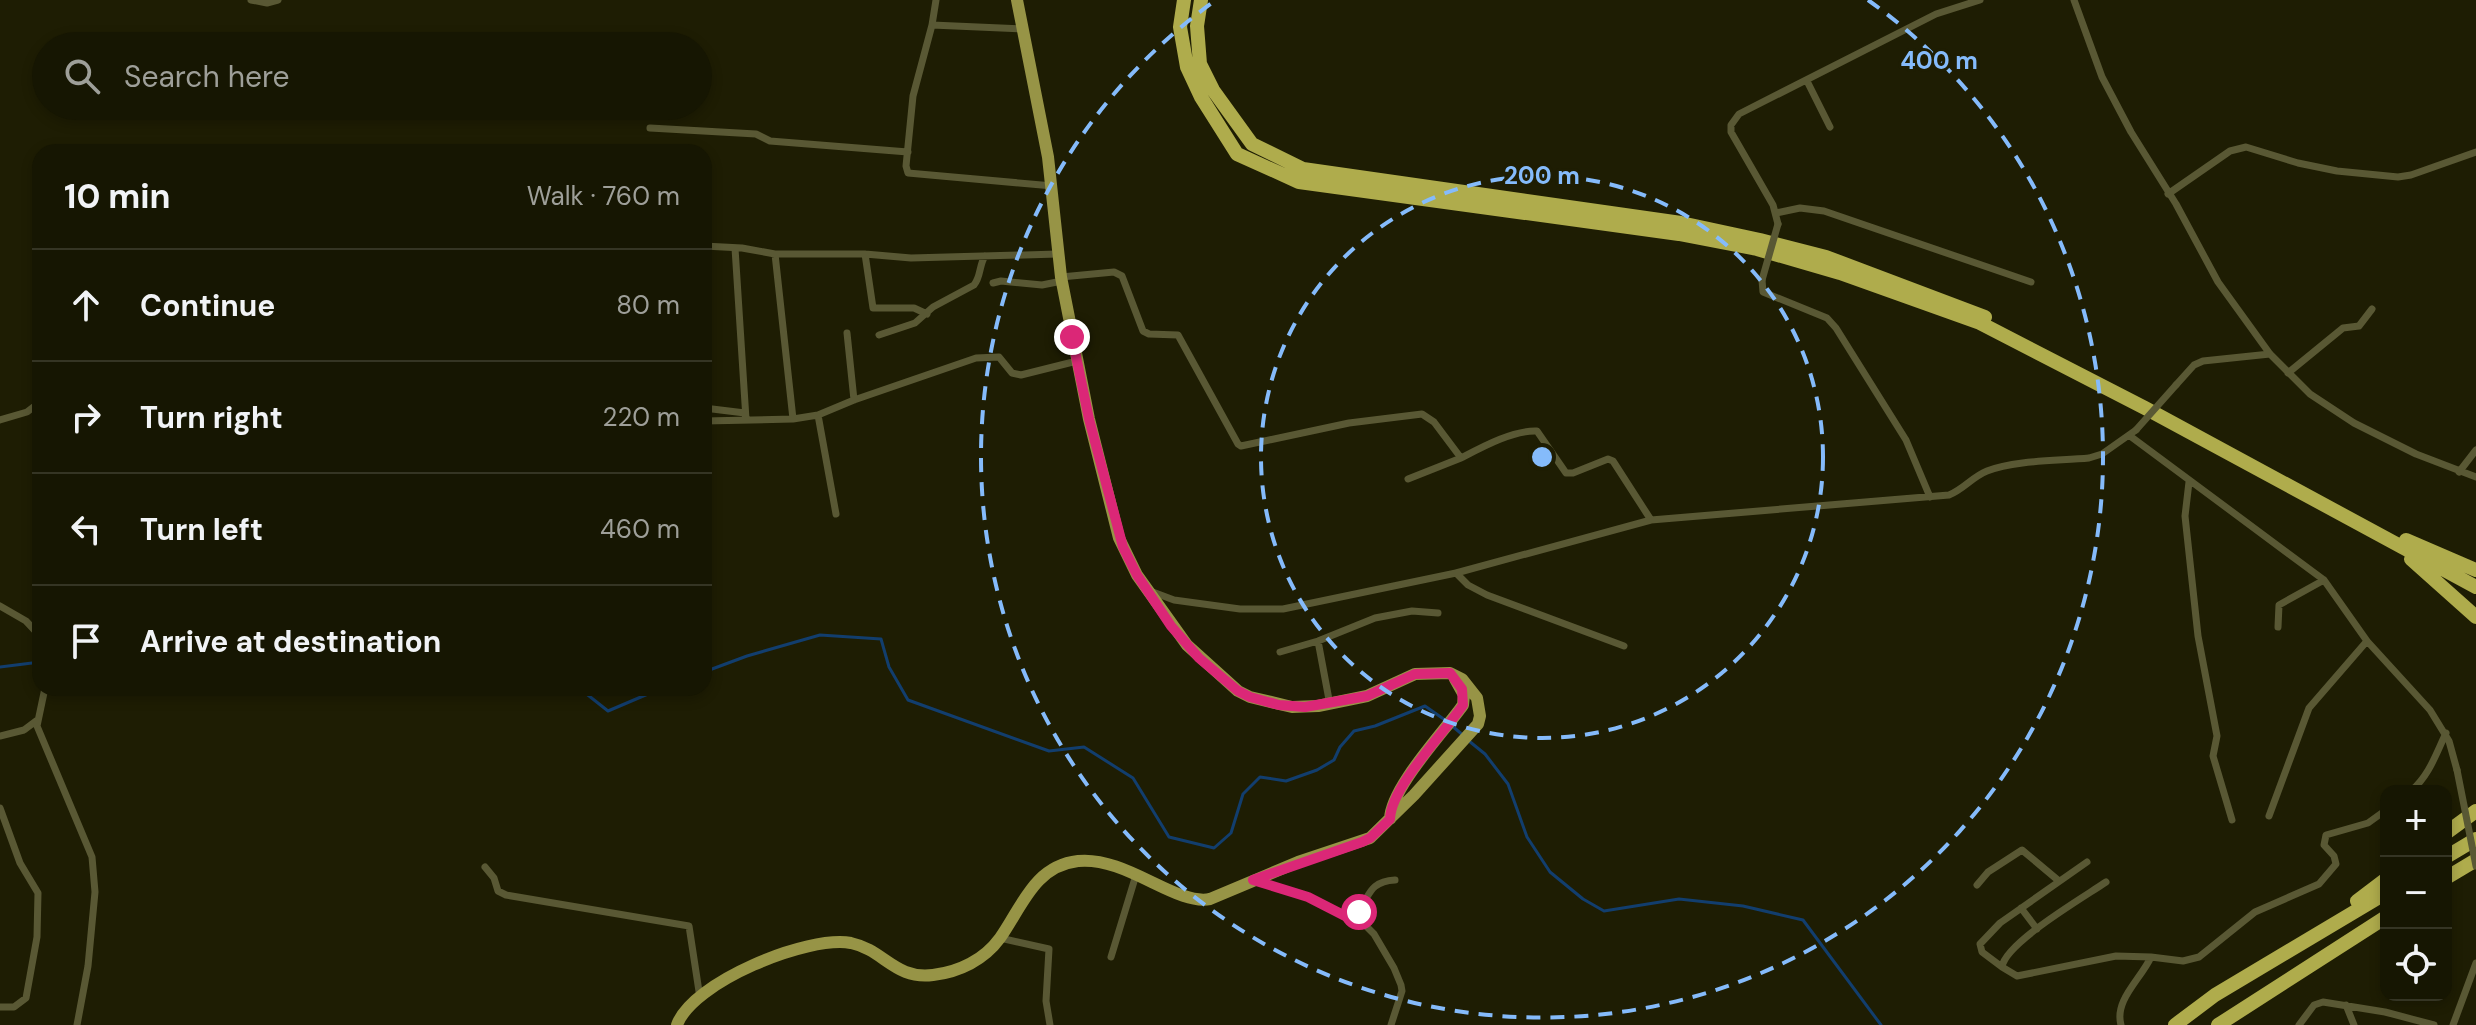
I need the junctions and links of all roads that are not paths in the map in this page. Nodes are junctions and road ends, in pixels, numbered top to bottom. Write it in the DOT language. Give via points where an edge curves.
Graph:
graph roads {
  1 [pos="251,0"];
  2 [pos="278,0"];
  3 [pos="936,0"];
  4 [pos="1017,0"];
  5 [pos="1184,0"];
  6 [pos="1201,0"];
  7 [pos="1980,0"];
  8 [pos="2074,0"];
  9 [pos="932,25"];
  10 [pos="1025,29"];
  11 [pos="1807,81"];
  12 [pos="1830,127"];
  13 [pos="650,128"];
  14 [pos="908,152"];
  15 [pos="2476,152"];
  16 [pos="1053,186"];
  17 [pos="2168,194"];
  18 [pos="1776,213"];
  19 [pos="712,247"];
  20 [pos="735,248"];
  21 [pos="775,254"];
  22 [pos="865,254"];
  23 [pos="1058,254"];
  24 [pos="985,256"];
  25 [pos="1061,279"];
  26 [pos="2031,282"];
  27 [pos="993,283"];
  28 [pos="2372,309"];
  29 [pos="927,314"];
  30 [pos="847,333"];
  31 [pos="879,335"];
  32 [pos="2270,354"];
  33 [pos="1077,361"];
  34 [pos="2288,373"];
  35 [pos="854,400"];
  36 [pos="32,408"];
  37 [pos="712,410"];
  38 [pos="722,412"];
  39 [pos="818,415"];
  40 [pos="745,416"];
  41 [pos="712,418"];
  42 [pos="793,419"];
  43 [pos="0,420"];
  44 [pos="712,420"];
  45 [pos="2133,433"];
  46 [pos="2476,450"];
  47 [pos="1461,458"];
  48 [pos="2459,472"];
  49 [pos="2476,477"];
  50 [pos="1408,479"];
  51 [pos="2189,482"];
  52 [pos="1930,497"];
  53 [pos="836,514"];
  54 [pos="1651,520"];
  55 [pos="2399,541"];
  56 [pos="2476,570"];
  57 [pos="1456,573"];
  58 [pos="2476,579"];
  59 [pos="2324,580"];
  60 [pos="2476,587"];
  61 [pos="1148,591"];
  62 [pos="0,606"];
  63 [pos="1438,613"];
  64 [pos="2476,617"];
  65 [pos="32,627"];
  66 [pos="2278,627"];
  67 [pos="1318,641"];
  68 [pos="2367,641"];
  69 [pos="1624,646"];
  70 [pos="1280,652"];
  71 [pos="1450,673"];
  72 [pos="43,696"];
  73 [pos="1330,705"];
  74 [pos="36,721"];
  75 [pos="2446,733"];
  76 [pos="0,736"];
  77 [pos="2418,785"];
  78 [pos="0,808"];
  79 [pos="2476,811"];
  80 [pos="2380,814"];
  81 [pos="2269,816"];
  82 [pos="1390,819"];
  83 [pos="2232,820"];
  84 [pos="2452,829"];
  85 [pos="2476,839"];
  86 [pos="2452,853"];
  87 [pos="2087,862"];
  88 [pos="2476,864"];
  89 [pos="485,867"];
  90 [pos="1136,872"];
  91 [pos="2452,876"];
  92 [pos="1253,880"];
  93 [pos="1395,880"];
  94 [pos="2059,881"];
  95 [pos="2106,882"];
  96 [pos="2380,884"];
  97 [pos="1977,885"];
  98 [pos="2380,897"];
  99 [pos="2021,908"];
  100 [pos="1349,918"];
  101 [pos="2380,921"];
  102 [pos="2037,929"];
  103 [pos="1000,938"];
  104 [pos="2303,942"];
  105 [pos="1111,957"];
  106 [pos="2151,957"];
  107 [pos="2476,963"];
  108 [pos="2002,967"];
  109 [pos="700,998"];
  110 [pos="2346,1005"];
  111 [pos="0,1007"];
  112 [pos="2223,1021"];
  113 [pos="77,1025"];
  114 [pos="677,1025"];
  115 [pos="1050,1025"];
  116 [pos="1391,1025"];
  117 [pos="2121,1025"];
  118 [pos="2175,1025"];
  119 [pos="2299,1025"];
  120 [pos="2354,1025"];
  121 [pos="2434,1025"];
  122 [pos="2453,1025"];
  1 -- 2 [label="street"];
  3 -- 9 [label="street"];
  4 -- 10 [label="main road"];
  5 -- 55 [label="highway" via="1180,27 1187,67 1237,154 1299,182 1679,234 1840,273 1980,323"];
  6 -- 55 [label="highway" via="1200,64 1213,90 1252,144 1303,169 1681,223 1826,257 1973,310 2150,400"];
  7 -- 11 [label="street" via="1936,14"];
  8 -- 17 [label="street" via="2111,95"];
  9 -- 10 [label="street"];
  9 -- 14 [label="street" via="913,96"];
  10 -- 16 [label="main road"];
  11 -- 12 [label="street"];
  11 -- 18 [label="street" via="1739,114 1731,125"];
  13 -- 14 [label="street"];
  14 -- 16 [label="street" via="910,175"];
  15 -- 17 [label="street" via="2398,177 2337,171 2246,147 2230,151"];
  16 -- 23 [label="main road"];
  17 -- 32 [label="street" via="2218,282"];
  18 -- 26 [label="street" via="1824,211"];
  18 -- 52 [label="street, bridge" via="1763,292 1827,318 1836,328 1900,430"];
  19 -- 20 [label="street"];
  20 -- 21 [label="street"];
  20 -- 40 [label="street"];
  21 -- 22 [label="street"];
  21 -- 42 [label="street"];
  22 -- 24 [label="street"];
  22 -- 29 [label="street" via="873,308 914,308"];
  23 -- 24 [label="street"];
  23 -- 25 [label="main road"];
  24 -- 29 [label="street" via="974,285"];
  25 -- 27 [label="street" via="1042,285"];
  25 -- 33 [label="main road"];
  25 -- 47 [label="street" via="1114,272 1122,276 1143,331 1178,335 1241,446 1422,414"];
  28 -- 34 [label="street" via="2359,326 2343,328"];
  29 -- 31 [label="street"];
  30 -- 35 [label="street"];
  32 -- 34 [label="street"];
  32 -- 45 [label="street, bridge" via="2194,365"];
  33 -- 35 [label="street" via="1021,375 1012,373 999,357 976,358"];
  33 -- 61 [label="main road" via="1119,538"];
  34 -- 48 [label="street" via="2354,423"];
  35 -- 39 [label="street"];
  36 -- 43 [label="street"];
  37 -- 38 [label="street"];
  38 -- 40 [label="street"];
  38 -- 41 [label="street"];
  39 -- 42 [label="street"];
  39 -- 53 [label="street"];
  40 -- 42 [label="street"];
  40 -- 44 [label="street"];
  45 -- 51 [label="street"];
  45 -- 52 [label="street" via="2102,454 1994,468 1955,493"];
  46 -- 48 [label="street"];
  47 -- 50 [label="street"];
  47 -- 54 [label="street" via="1537,431 1566,473 1613,461"];
  48 -- 49 [label="street"];
  51 -- 59 [label="street"];
  51 -- 83 [label="street" via="2185,516 2198,636 2217,736 2213,756"];
  52 -- 54 [label="street"];
  54 -- 57 [label="street"];
  55 -- 56 [label="highway"];
  55 -- 58 [label="highway"];
  55 -- 60 [label="highway"];
  55 -- 64 [label="highway"];
  57 -- 61 [label="street" via="1283,609 1240,609"];
  57 -- 69 [label="street" via="1487,595"];
  59 -- 66 [label="street" via="2279,605"];
  59 -- 68 [label="street"];
  61 -- 73 [label="main road" via="1187,645 1238,691 1279,705"];
  62 -- 65 [label="street"];
  63 -- 67 [label="street" via="1383,615"];
  67 -- 70 [label="street"];
  67 -- 73 [label="street"];
  68 -- 75 [label="street"];
  68 -- 81 [label="street" via="2309,708"];
  71 -- 73 [label="main road" via="1415,674 1367,696"];
  71 -- 82 [label="main road" via="1464,695 1463,705 1397,797"];
  71 -- 82 [label="main road" via="1477,698 1480,716 1467,739"];
  72 -- 74 [label="street"];
  74 -- 76 [label="street"];
  74 -- 113 [label="street" via="92,857 95,892"];
  75 -- 77 [label="street"];
  75 -- 88 [label="street, bridge"];
  78 -- 111 [label="street" via="20,863 38,893 37,937 26,998 14,1007"];
  79 -- 84 [label="highway"];
  80 -- 106 [label="street" via="2326,835 2324,845 2336,864 2319,884 2255,912 2199,957"];
  82 -- 92 [label="main road" via="1362,842"];
  85 -- 86 [label="highway"];
  87 -- 94 [label="street"];
  88 -- 91 [label="highway"];
  89 -- 109 [label="street" via="506,895 689,926"];
  90 -- 92 [label="main road" via="1194,900 1210,899"];
  90 -- 103 [label="main road" via="1088,860 1050,870 1029,890"];
  90 -- 105 [label="street"];
  92 -- 100 [label="street" via="1308,897"];
  93 -- 100 [label="street" via="1377,883 1359,912"];
  94 -- 97 [label="street" via="2022,850"];
  94 -- 99 [label="street"];
  95 -- 102 [label="street"];
  96 -- 104 [label="highway"];
  98 -- 104 [label="highway"];
  99 -- 102 [label="street"];
  99 -- 108 [label="street" via="1980,944 1982,952"];
  100 -- 116 [label="street" via="1374,934 1398,977 1402,991"];
  101 -- 112 [label="highway"];
  102 -- 108 [label="street" via="2005,956"];
  103 -- 109 [label="main road" via="968,966 926,976 903,973 868,948 813,944 755,963"];
  103 -- 115 [label="street" via="1049,949"];
  104 -- 118 [label="highway"];
  106 -- 108 [label="street" via="2116,956 2017,976"];
  106 -- 117 [label="street" via="2121,1006"];
  107 -- 122 [label="street"];
  109 -- 114 [label="main road"];
  110 -- 119 [label="street" via="2319,1004"];
  110 -- 120 [label="street"];
  110 -- 121 [label="street"];
}
